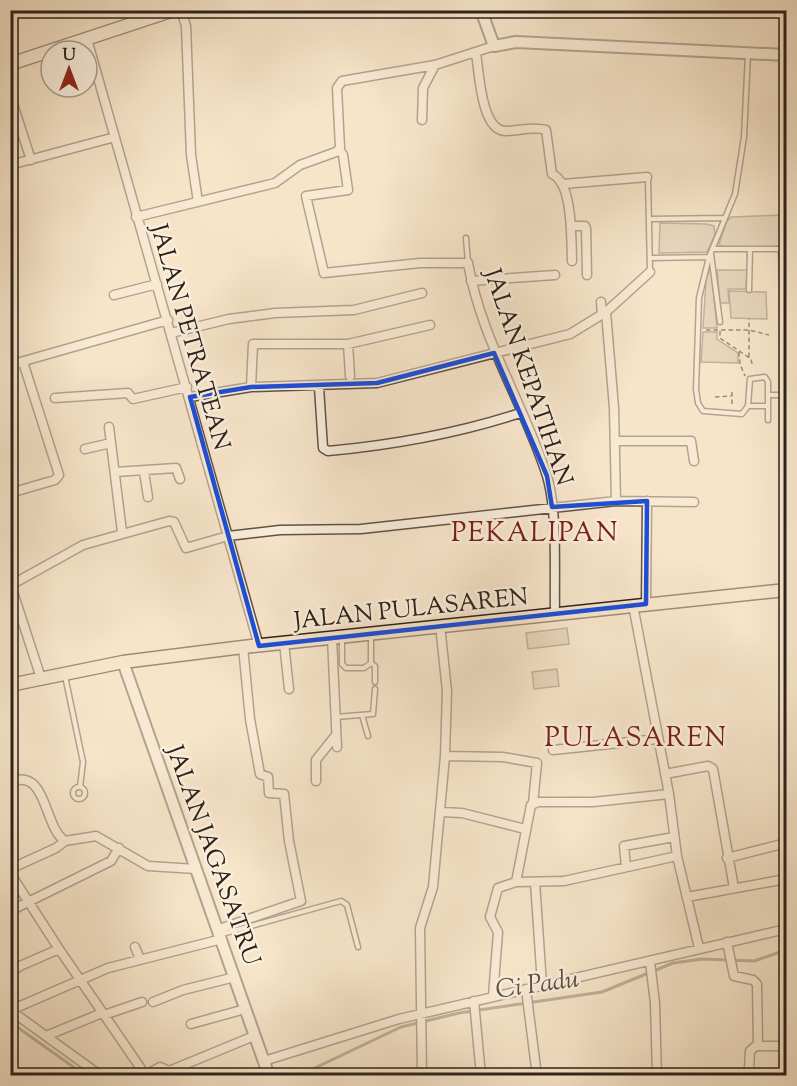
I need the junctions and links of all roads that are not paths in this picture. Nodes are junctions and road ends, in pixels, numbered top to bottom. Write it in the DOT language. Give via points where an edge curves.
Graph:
graph roads {
  1 [pos="174,10"];
  2 [pos="181,10"];
  3 [pos="481,10"];
  4 [pos="142,16"];
  5 [pos="87,39"];
  6 [pos="494,46"];
  7 [pos="476,53"];
  8 [pos="748,53"];
  9 [pos="39,55"];
  10 [pos="786,55"];
  11 [pos="10,64"];
  12 [pos="435,65"];
  13 [pos="99,81"];
  14 [pos="10,95"];
  15 [pos="422,120"];
  16 [pos="115,137"];
  17 [pos="339,149"];
  18 [pos="31,160"];
  19 [pos="10,165"];
  20 [pos="647,177"];
  21 [pos="564,184"];
  22 [pos="198,202"];
  23 [pos="136,217"];
  24 [pos="725,218"];
  25 [pos="649,219"];
  26 [pos="571,226"];
  27 [pos="466,238"];
  28 [pos="750,249"];
  29 [pos="784,249"];
  30 [pos="711,253"];
  31 [pos="651,258"];
  32 [pos="572,261"];
  33 [pos="468,262"];
  34 [pos="650,272"];
  35 [pos="555,275"];
  36 [pos="587,276"];
  37 [pos="471,281"];
  38 [pos="157,284"];
  39 [pos="782,285"];
  40 [pos="749,290"];
  41 [pos="422,293"];
  42 [pos="114,295"];
  43 [pos="600,302"];
  44 [pos="604,313"];
  45 [pos="168,320"];
  46 [pos="720,322"];
  47 [pos="430,325"];
  48 [pos="171,333"];
  49 [pos="348,344"];
  50 [pos="494,353"];
  51 [pos="23,362"];
  52 [pos="10,365"];
  53 [pos="350,376"];
  54 [pos="187,387"];
  55 [pos="251,387"];
  56 [pos="319,387"];
  57 [pos="768,395"];
  58 [pos="190,397"];
  59 [pos="55,398"];
  60 [pos="786,401"];
  61 [pos="748,406"];
  62 [pos="768,406"];
  63 [pos="520,413"];
  64 [pos="768,420"];
  65 [pos="109,427"];
  66 [pos="615,441"];
  67 [pos="111,443"];
  68 [pos="85,449"];
  69 [pos="694,461"];
  70 [pos="115,472"];
  71 [pos="144,472"];
  72 [pos="180,479"];
  73 [pos="10,493"];
  74 [pos="148,497"];
  75 [pos="616,501"];
  76 [pos="646,501"];
  77 [pos="694,502"];
  78 [pos="552,507"];
  79 [pos="122,532"];
  80 [pos="228,536"];
  81 [pos="11,584"];
  82 [pos="786,590"];
  83 [pos="639,604"];
  84 [pos="555,613"];
  85 [pos="440,626"];
  86 [pos="371,634"];
  87 [pos="337,637"];
  88 [pos="284,643"];
  89 [pos="259,646"];
  90 [pos="243,647"];
  91 [pos="123,662"];
  92 [pos="370,663"];
  93 [pos="64,673"];
  94 [pos="41,678"];
  95 [pos="375,682"];
  96 [pos="10,685"];
  97 [pos="289,689"];
  98 [pos="375,689"];
  99 [pos="362,716"];
  100 [pos="335,717"];
  101 [pos="336,735"];
  102 [pos="368,736"];
  103 [pos="658,739"];
  104 [pos="337,747"];
  105 [pos="553,750"];
  106 [pos="445,756"];
  107 [pos="665,774"];
  108 [pos="316,781"];
  109 [pos="10,782"];
  110 [pos="80,787"];
  111 [pos="669,794"];
  112 [pos="533,803"];
  113 [pos="440,812"];
  114 [pos="525,829"];
  115 [pos="674,837"];
  116 [pos="65,841"];
  117 [pos="786,843"];
  118 [pos="119,849"];
  119 [pos="677,856"];
  120 [pos="727,858"];
  121 [pos="626,867"];
  122 [pos="196,869"];
  123 [pos="10,871"];
  124 [pos="786,879"];
  125 [pos="516,882"];
  126 [pos="535,882"];
  127 [pos="734,888"];
  128 [pos="687,897"];
  129 [pos="30,900"];
  130 [pos="10,910"];
  131 [pos="786,929"];
  132 [pos="221,934"];
  133 [pos="728,946"];
  134 [pos="135,947"];
  135 [pos="358,947"];
  136 [pos="699,948"];
  137 [pos="59,949"];
  138 [pos="140,959"];
  139 [pos="651,965"];
  140 [pos="10,974"];
  141 [pos="235,977"];
  142 [pos="82,980"];
  143 [pos="542,984"];
  144 [pos="526,993"];
  145 [pos="493,996"];
  146 [pos="142,1002"];
  147 [pos="153,1002"];
  148 [pos="474,1008"];
  149 [pos="245,1009"];
  150 [pos="11,1010"];
  151 [pos="103,1014"];
  152 [pos="421,1017"];
  153 [pos="191,1024"];
  154 [pos="46,1036"];
  155 [pos="254,1036"];
  156 [pos="757,1046"];
  157 [pos="786,1046"];
  158 [pos="264,1061"];
  159 [pos="749,1069"];
  160 [pos="146,1075"];
  161 [pos="101,1076"];
  162 [pos="269,1076"];
  163 [pos="422,1076"];
  164 [pos="481,1076"];
  165 [pos="537,1076"];
  166 [pos="657,1076"];
  1 -- 4 [label="main road"];
  2 -- 22 [label="street" via="186,26 191,155"];
  3 -- 6 [label="street"];
  4 -- 5 [label="main road"];
  6 -- 7 [label="street"];
  6 -- 8 [label="street" via="516,42"];
  7 -- 12 [label="street"];
  7 -- 21 [label="street" via="483,101 492,123 503,131 546,129 552,174"];
  8 -- 10 [label="street"];
  8 -- 24 [label="lane" via="741,159 735,194"];
  9 -- 11 [label="main road"];
  12 -- 15 [label="street" via="423,88"];
  12 -- 17 [label="street" via="339,84"];
  13 -- 16 [label="street, JALAN PETRATEAN"];
  14 -- 18 [label="street"];
  16 -- 18 [label="street"];
  16 -- 23 [label="street, JALAN PETRATEAN"];
  17 -- 22 [label="street" via="300,165 275,183"];
  17 -- 33 [label="street" via="348,190 306,196 324,273"];
  18 -- 19 [label="street"];
  20 -- 21 [label="street"];
  20 -- 25 [label="lane"];
  21 -- 26 [label="street"];
  22 -- 23 [label="street"];
  23 -- 38 [label="street, JALAN PETRATEAN"];
  24 -- 25 [label="lane"];
  24 -- 30 [label="lane"];
  25 -- 31 [label="lane"];
  26 -- 32 [label="street"];
  26 -- 36 [label="street" via="586,228"];
  27 -- 33 [label="lane"];
  28 -- 29 [label="lane"];
  28 -- 30 [label="lane"];
  28 -- 40 [label="lane"];
  29 -- 39 [label="lane"];
  30 -- 31 [label="lane"];
  30 -- 46 [label="lane"];
  30 -- 61 [label="lane" via="699,298 696,330 696,389 700,408 708,413 732,414 745,413"];
  31 -- 34 [label="lane"];
  33 -- 37 [label="street, JALAN KEPATIHAN"];
  34 -- 44 [label="street"];
  35 -- 37 [label="street"];
  37 -- 50 [label="street, JALAN KEPATIHAN"];
  38 -- 42 [label="street"];
  38 -- 45 [label="street, JALAN PETRATEAN"];
  41 -- 48 [label="street" via="354,310 275,312"];
  43 -- 44 [label="street"];
  44 -- 50 [label="street" via="570,334"];
  44 -- 66 [label="street"];
  45 -- 48 [label="street, JALAN PETRATEAN"];
  45 -- 51 [label="street"];
  47 -- 49 [label="street"];
  48 -- 54 [label="street, JALAN PETRATEAN"];
  49 -- 53 [label="street"];
  49 -- 55 [label="street" via="253,344"];
  50 -- 56 [label="street" via="377,383"];
  50 -- 63 [label="street, JALAN KEPATIHAN"];
  51 -- 52 [label="street"];
  51 -- 73 [label="street" via="59,475 55,480"];
  54 -- 58 [label="street, JALAN PETRATEAN"];
  54 -- 59 [label="street" via="133,399 128,393"];
  55 -- 56 [label="street"];
  55 -- 58 [label="street"];
  56 -- 63 [label="street" via="323,448 328,451 394,442"];
  57 -- 60 [label="lane" via="782,395"];
  57 -- 61 [label="lane" via="765,377 754,377 748,381"];
  57 -- 62 [label="lane"];
  58 -- 80 [label="street, JALAN PETRATEAN"];
  61 -- 62 [label="lane"];
  62 -- 64 [label="lane"];
  63 -- 78 [label="street, JALAN KEPATIHAN" via="547,476"];
  65 -- 67 [label="street"];
  66 -- 69 [label="street" via="691,441"];
  66 -- 75 [label="street"];
  67 -- 68 [label="street"];
  67 -- 70 [label="street"];
  70 -- 71 [label="street"];
  70 -- 79 [label="street"];
  71 -- 72 [label="street" via="175,467"];
  71 -- 74 [label="street"];
  75 -- 76 [label="street"];
  75 -- 78 [label="street"];
  76 -- 77 [label="street"];
  76 -- 83 [label="street"];
  78 -- 80 [label="street" via="361,530 280,530"];
  78 -- 84 [label="street, JALAN KEPATIHAN"];
  79 -- 80 [label="street" via="172,521 186,548"];
  79 -- 81 [label="street" via="83,545"];
  80 -- 89 [label="street, JALAN PETRATEAN"];
  81 -- 94 [label="street"];
  82 -- 83 [label="main road, JALAN PULASAREN"];
  83 -- 84 [label="main road, JALAN PULASAREN"];
  83 -- 103 [label="street"];
  84 -- 85 [label="main road, JALAN PULASAREN"];
  85 -- 86 [label="main road, JALAN PULASAREN"];
  85 -- 106 [label="street" via="447,691"];
  86 -- 87 [label="main road, JALAN PULASAREN"];
  86 -- 92 [label="lane"];
  87 -- 88 [label="main road, JALAN PULASAREN"];
  87 -- 92 [label="lane" via="346,668 364,668"];
  87 -- 100 [label="street"];
  88 -- 89 [label="main road, JALAN PULASAREN"];
  88 -- 97 [label="street"];
  89 -- 90 [label="main road, JALAN PULASAREN"];
  90 -- 91 [label="main road, JALAN PULASAREN"];
  90 -- 132 [label="street" via="260,774 268,777 269,793 284,794 301,901"];
  91 -- 93 [label="main road, JALAN PULASAREN"];
  91 -- 122 [label="street, JALAN JAGASATRU"];
  92 -- 95 [label="lane" via="375,666"];
  93 -- 94 [label="main road, JALAN PULASAREN"];
  93 -- 110 [label="lane" via="83,762"];
  94 -- 96 [label="main road, JALAN PULASAREN"];
  98 -- 99 [label="lane" via="374,713"];
  99 -- 100 [label="lane"];
  99 -- 102 [label="lane"];
  100 -- 101 [label="street"];
  101 -- 104 [label="street"];
  101 -- 108 [label="street" via="316,760"];
  103 -- 105 [label="street"];
  103 -- 107 [label="street"];
  106 -- 112 [label="street" via="503,756 537,763"];
  106 -- 113 [label="street"];
  107 -- 111 [label="street"];
  107 -- 120 [label="street" via="711,767"];
  109 -- 116 [label="street" via="33,784 42,794 52,827"];
  111 -- 112 [label="street"];
  111 -- 115 [label="street"];
  112 -- 114 [label="street"];
  113 -- 114 [label="street" via="462,813"];
  113 -- 152 [label="street" via="433,887 420,928"];
  114 -- 125 [label="street"];
  115 -- 119 [label="street"];
  115 -- 121 [label="street" via="624,846"];
  116 -- 118 [label="street" via="96,836"];
  116 -- 123 [label="street"];
  117 -- 120 [label="street"];
  118 -- 122 [label="street" via="153,867"];
  118 -- 129 [label="street" via="111,861"];
  119 -- 121 [label="street"];
  119 -- 128 [label="street"];
  120 -- 127 [label="street"];
  121 -- 126 [label="street" via="564,881"];
  122 -- 132 [label="street, JALAN JAGASATRU"];
  123 -- 129 [label="street"];
  124 -- 127 [label="street"];
  125 -- 126 [label="street"];
  125 -- 145 [label="street" via="498,888 491,908 491,920 498,932"];
  126 -- 143 [label="street"];
  127 -- 128 [label="street"];
  128 -- 136 [label="street"];
  129 -- 130 [label="street"];
  129 -- 137 [label="street"];
  131 -- 133 [label="street"];
  132 -- 135 [label="lane" via="341,901 347,905"];
  132 -- 138 [label="street"];
  132 -- 141 [label="street, JALAN JAGASATRU"];
  133 -- 136 [label="street"];
  133 -- 156 [label="street" via="735,977 757,984"];
  134 -- 138 [label="street"];
  136 -- 139 [label="street"];
  137 -- 140 [label="street"];
  137 -- 142 [label="street"];
  138 -- 142 [label="street"];
  139 -- 143 [label="street"];
  139 -- 166 [label="street"];
  141 -- 147 [label="street"];
  141 -- 149 [label="street, JALAN JAGASATRU"];
  142 -- 150 [label="street"];
  142 -- 151 [label="street"];
  143 -- 144 [label="street"];
  144 -- 145 [label="street"];
  144 -- 165 [label="street"];
  145 -- 148 [label="street"];
  146 -- 151 [label="street"];
  148 -- 152 [label="street"];
  148 -- 164 [label="street"];
  149 -- 153 [label="street"];
  149 -- 155 [label="street, JALAN JAGASATRU"];
  150 -- 154 [label="street"];
  151 -- 154 [label="street"];
  151 -- 160 [label="street"];
  152 -- 158 [label="street"];
  152 -- 163 [label="street"];
  154 -- 161 [label="street"];
  155 -- 158 [label="street, JALAN JAGASATRU"];
  155 -- 160 [label="street" via="169,1071 160,1067"];
  156 -- 157 [label="street"];
  156 -- 159 [label="street" via="750,1051"];
  158 -- 162 [label="street, JALAN JAGASATRU"];
}
